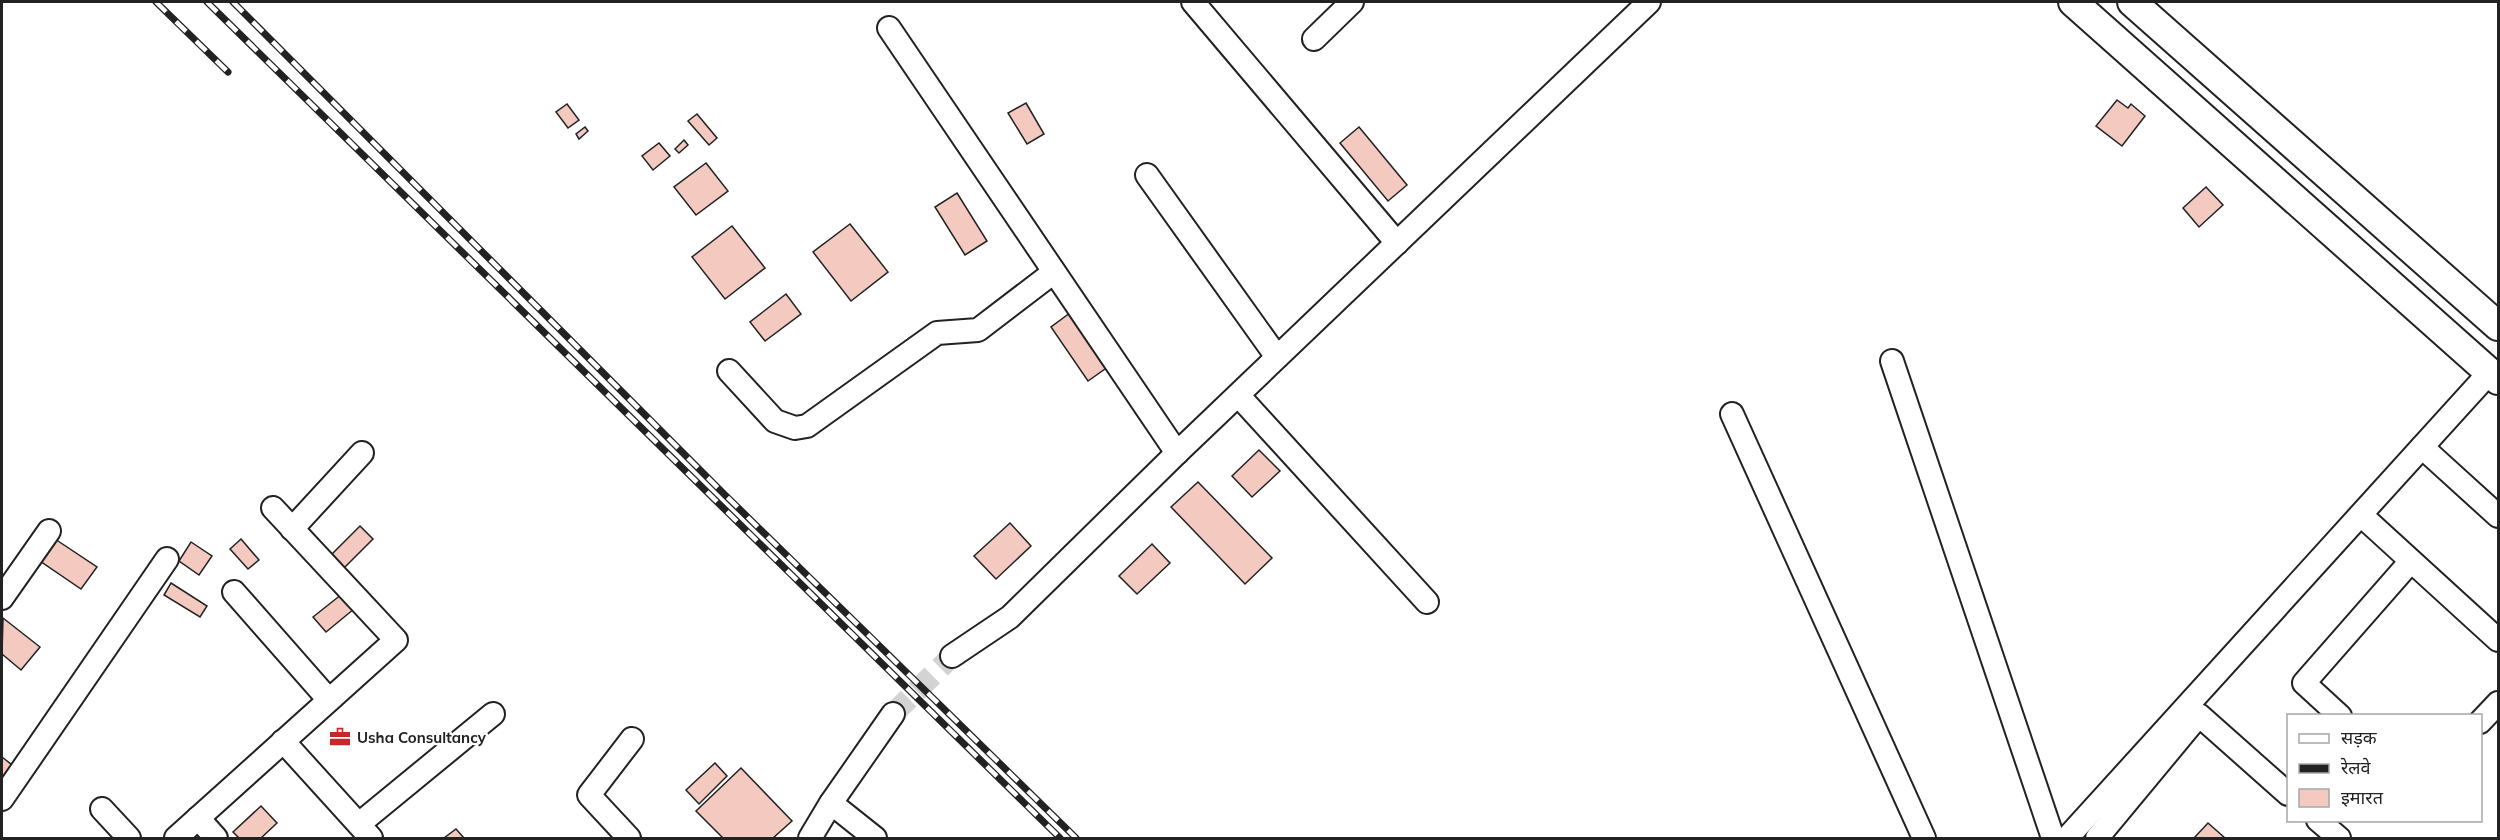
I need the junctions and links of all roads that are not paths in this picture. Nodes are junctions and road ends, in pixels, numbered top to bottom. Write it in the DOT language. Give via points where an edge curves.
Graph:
graph roads {
  1 [pos="1193,2"];
  2 [pos="1352,2"];
  3 [pos="1649,2"];
  4 [pos="2073,2"];
  5 [pos="2132,2"];
  6 [pos="889,28"];
  7 [pos="1314,39"];
  8 [pos="1147,175"];
  9 [pos="1397,243"];
  10 [pos="1054,272"];
  11 [pos="2499,326"];
  12 [pos="1277,357"];
  13 [pos="1892,361"];
  14 [pos="729,371"];
  15 [pos="2494,376"];
  16 [pos="1238,395"];
  17 [pos="1732,414"];
  18 [pos="2422,447"];
  19 [pos="362,453"];
  20 [pos="1177,453"];
  21 [pos="273,508"];
  22 [pos="2361,515"];
  23 [pos="2499,516"];
  24 [pos="292,530"];
  25 [pos="49,531"];
  26 [pos="168,559"];
  27 [pos="2412,561"];
  28 [pos="234,592"];
  29 [pos="2,598"];
  30 [pos="1427,602"];
  31 [pos="2499,640"];
  32 [pos="952,656"];
  33 [pos="329,700"];
  34 [pos="2499,703"];
  35 [pos="493,714"];
  36 [pos="893,714"];
  37 [pos="2338,714"];
  38 [pos="2482,722"];
  39 [pos="632,739"];
  40 [pos="283,741"];
  41 [pos="2287,792"];
  42 [pos="2,799"];
  43 [pos="831,803"];
  44 [pos="102,808"];
  45 [pos="198,818"];
  46 [pos="2320,822"];
  47 [pos="365,831"];
  48 [pos="129,838"];
  49 [pos="176,838"];
  50 [pos="216,838"];
  51 [pos="629,838"];
  52 [pos="810,838"];
  53 [pos="875,838"];
  54 [pos="1924,838"];
  55 [pos="2053,838"];
  56 [pos="2067,838"];
  57 [pos="2097,838"];
  58 [pos="2339,838"];
  1 -- 9 [label="street"];
  2 -- 7 [label="street"];
  3 -- 9 [label="street"];
  4 -- 15 [label="main road"];
  5 -- 11 [label="main road"];
  6 -- 10 [label="street"];
  8 -- 12 [label="street"];
  9 -- 12 [label="street"];
  10 -- 14 [label="street" via="978,330 937,333 807,426 795,428 775,421"];
  10 -- 20 [label="street"];
  12 -- 16 [label="street"];
  13 -- 55 [label="street"];
  15 -- 18 [label="street"];
  16 -- 20 [label="street"];
  16 -- 30 [label="street"];
  17 -- 54 [label="street"];
  18 -- 22 [label="street"];
  18 -- 23 [label="street"];
  19 -- 24 [label="street"];
  20 -- 32 [label="street" via="1010,617"];
  21 -- 24 [label="street"];
  22 -- 27 [label="street"];
  22 -- 56 [label="street"];
  24 -- 33 [label="street" via="396,640"];
  25 -- 29 [label="street"];
  26 -- 42 [label="street"];
  27 -- 31 [label="street"];
  27 -- 37 [label="street" via="2304,683"];
  28 -- 33 [label="street"];
  33 -- 40 [label="street"];
  34 -- 38 [label="street"];
  35 -- 47 [label="street"];
  36 -- 43 [label="street"];
  39 -- 51 [label="street" via="589,795"];
  40 -- 45 [label="street"];
  40 -- 47 [label="street"];
  41 -- 57 [label="street" via="2199,715"];
  43 -- 52 [label="street"];
  43 -- 53 [label="street"];
  44 -- 48 [label="street"];
  45 -- 49 [label="street"];
  45 -- 50 [label="street"];
  46 -- 58 [label="street"];
}
